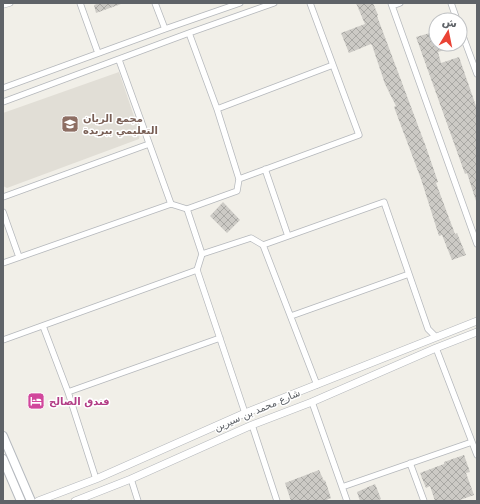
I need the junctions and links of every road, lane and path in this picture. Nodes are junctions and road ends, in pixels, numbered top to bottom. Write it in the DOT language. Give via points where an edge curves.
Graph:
graph roads {
  1 [pos="10,3"];
  2 [pos="80,3"];
  3 [pos="155,3"];
  4 [pos="240,3"];
  5 [pos="274,3"];
  6 [pos="310,3"];
  7 [pos="400,3"];
  8 [pos="392,4"];
  9 [pos="3,6"];
  10 [pos="165,29"];
  11 [pos="189,33"];
  12 [pos="468,50"];
  13 [pos="98,53"];
  14 [pos="119,60"];
  15 [pos="333,65"];
  16 [pos="477,74"];
  17 [pos="3,88"];
  18 [pos="3,102"];
  19 [pos="217,109"];
  20 [pos="149,144"];
  21 [pos="265,169"];
  22 [pos="239,179"];
  23 [pos="3,197"];
  24 [pos="171,204"];
  25 [pos="187,209"];
  26 [pos="3,212"];
  27 [pos="288,236"];
  28 [pos="477,244"];
  29 [pos="263,245"];
  30 [pos="202,254"];
  31 [pos="20,257"];
  32 [pos="3,263"];
  33 [pos="197,270"];
  34 [pos="409,274"];
  35 [pos="290,316"];
  36 [pos="477,321"];
  37 [pos="44,326"];
  38 [pos="477,332"];
  39 [pos="436,337"];
  40 [pos="220,338"];
  41 [pos="3,340"];
  42 [pos="436,348"];
  43 [pos="317,385"];
  44 [pos="68,392"];
  45 [pos="312,402"];
  46 [pos="246,413"];
  47 [pos="252,425"];
  48 [pos="3,436"];
  49 [pos="472,442"];
  50 [pos="477,455"];
  51 [pos="3,459"];
  52 [pos="410,463"];
  53 [pos="131,478"];
  54 [pos="96,480"];
  55 [pos="342,487"];
  56 [pos="22,501"];
  57 [pos="31,501"];
  58 [pos="38,501"];
  59 [pos="75,501"];
  60 [pos="138,501"];
  61 [pos="277,501"];
  62 [pos="347,501"];
  63 [pos="424,501"];
  1 -- 9 [label="street"];
  2 -- 13 [label="street"];
  3 -- 10 [label="street"];
  4 -- 10 [label="street"];
  5 -- 11 [label="street"];
  6 -- 15 [label="street"];
  7 -- 8 [label="street"];
  8 -- 28 [label="street"];
  10 -- 13 [label="street"];
  11 -- 14 [label="street"];
  11 -- 19 [label="street"];
  12 -- 16 [label="street"];
  13 -- 17 [label="street"];
  14 -- 18 [label="street"];
  14 -- 20 [label="street"];
  15 -- 19 [label="street"];
  15 -- 21 [label="street" via="359,135"];
  19 -- 22 [label="street"];
  20 -- 23 [label="street"];
  20 -- 24 [label="street"];
  21 -- 22 [label="street"];
  21 -- 27 [label="street"];
  22 -- 25 [label="street" via="237,191"];
  24 -- 25 [label="street"];
  24 -- 31 [label="street"];
  25 -- 30 [label="street"];
  26 -- 31 [label="street"];
  27 -- 29 [label="street"];
  27 -- 34 [label="street" via="384,202"];
  29 -- 30 [label="street" via="251,238"];
  29 -- 35 [label="street"];
  30 -- 33 [label="street"];
  31 -- 32 [label="street"];
  33 -- 37 [label="street"];
  33 -- 40 [label="street"];
  34 -- 35 [label="street"];
  34 -- 39 [label="street" via="428,329"];
  35 -- 43 [label="street"];
  36 -- 39 [label="street, شارع محمد بن سيرين"];
  37 -- 41 [label="street"];
  37 -- 44 [label="street"];
  38 -- 42 [label="street, شارع محمد بن سيرين"];
  39 -- 43 [label="street, شارع محمد بن سيرين"];
  40 -- 44 [label="street"];
  40 -- 46 [label="street"];
  42 -- 45 [label="street, شارع محمد بن سيرين"];
  42 -- 49 [label="street"];
  43 -- 46 [label="street, شارع محمد بن سيرين"];
  44 -- 54 [label="street"];
  45 -- 47 [label="street, شارع محمد بن سيرين"];
  45 -- 55 [label="street"];
  46 -- 54 [label="street, شارع محمد بن سيرين"];
  47 -- 53 [label="street, شارع محمد بن سيرين"];
  47 -- 61 [label="street"];
  48 -- 57 [label="main road"];
  49 -- 50 [label="street"];
  49 -- 52 [label="street"];
  51 -- 56 [label="main road"];
  52 -- 55 [label="street"];
  52 -- 63 [label="street"];
  53 -- 59 [label="street, شارع محمد بن سيرين"];
  53 -- 60 [label="street"];
  54 -- 58 [label="street, شارع محمد بن سيرين"];
  55 -- 62 [label="street"];
}
